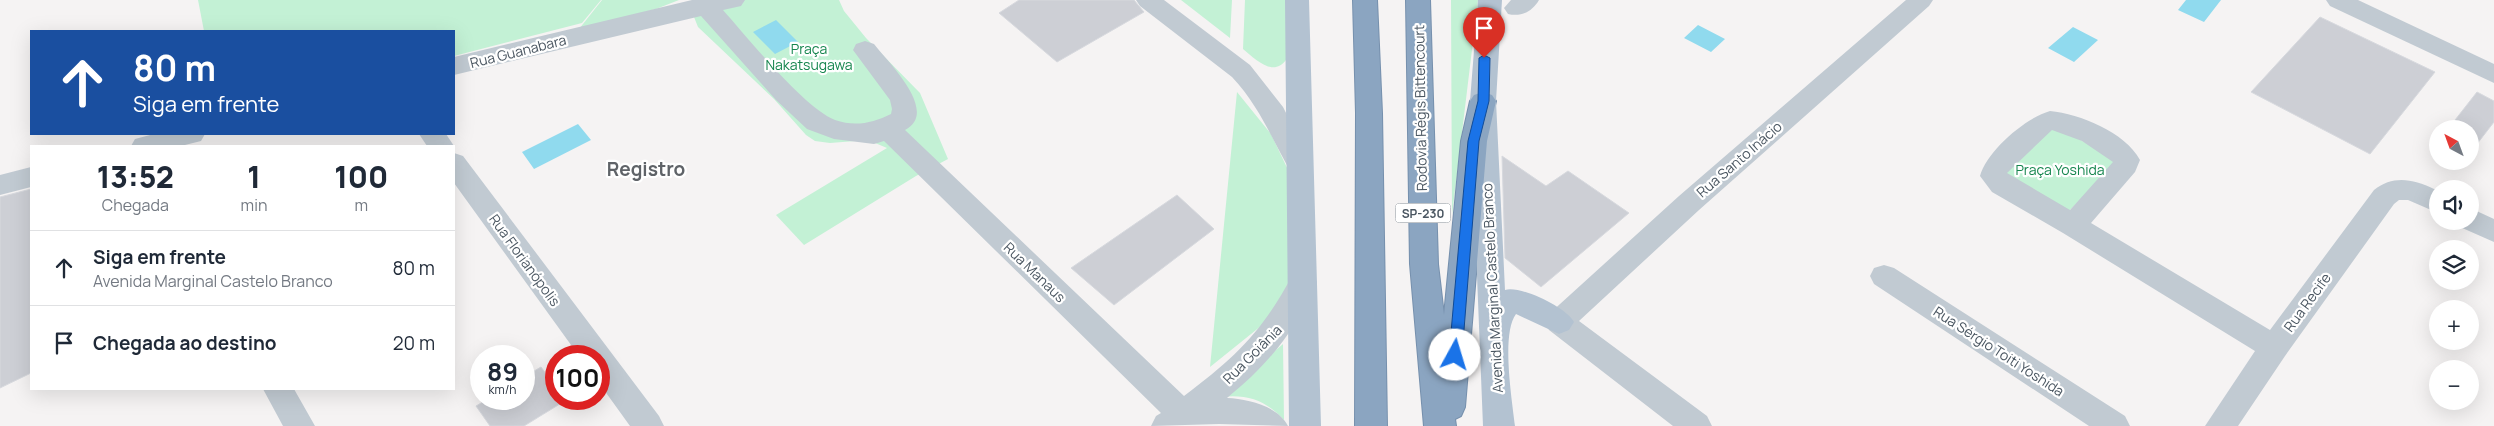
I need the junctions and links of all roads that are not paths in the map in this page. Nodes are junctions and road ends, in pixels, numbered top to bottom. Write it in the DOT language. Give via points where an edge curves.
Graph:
graph roads {
  1 [pos="733,0"];
  2 [pos="1148,0"];
  3 [pos="1297,0"];
  4 [pos="1364,0"];
  5 [pos="1418,0"];
  6 [pos="1490,0"];
  7 [pos="1921,0"];
  8 [pos="2338,0"];
  9 [pos="696,4"];
  10 [pos="865,50"];
  11 [pos="455,66"];
  12 [pos="2494,74"];
  13 [pos="1483,101"];
  14 [pos="888,129"];
  15 [pos="188,135"];
  16 [pos="150,145"];
  17 [pos="1298,162"];
  18 [pos="455,164"];
  19 [pos="30,177"];
  20 [pos="0,185"];
  21 [pos="2429,199"];
  22 [pos="2479,224"];
  23 [pos="2072,225"];
  24 [pos="2494,231"];
  25 [pos="1884,276"];
  26 [pos="1303,281"];
  27 [pos="1559,322"];
  28 [pos="1493,339"];
  29 [pos="588,345"];
  30 [pos="2274,347"];
  31 [pos="610,375"];
  32 [pos="279,390"];
  33 [pos="1175,420"];
  34 [pos="299,426"];
  35 [pos="648,426"];
  36 [pos="1272,426"];
  37 [pos="1306,426"];
  38 [pos="1371,426"];
  39 [pos="1440,426"];
  40 [pos="1448,426"];
  41 [pos="1499,426"];
  42 [pos="1696,426"];
  43 [pos="2114,426"];
  44 [pos="2221,426"];
  1 -- 9 [label="street, Rua Guanabara"];
  2 -- 17 [label="street" via="1253,83 1274,112"];
  3 -- 17 [label="main road"];
  4 -- 38 [label="highway" via="1369,113"];
  5 -- 39 [label="highway, Rodovia Régis Bittencourt / SP-230" via="1424,264"];
  6 -- 13 [label="main road, Avenida Marginal Castelo Branco"];
  7 -- 27 [label="street, Rua Santo Inácio" via="1689,203"];
  8 -- 12 [label="street"];
  9 -- 11 [label="street, Rua Guanabara" via="582,36"];
  9 -- 14 [label="street" via="816,122 834,130 863,134"];
  10 -- 14 [label="street" via="902,99 904,116"];
  13 -- 28 [label="main road, Avenida Marginal Castelo Branco"];
  13 -- 40 [label="highway" via="1474,141"];
  14 -- 33 [label="street, Rua Manaus"];
  15 -- 16 [label="street"];
  17 -- 26 [label="main road"];
  18 -- 29 [label="street, Rua Florianópolis"];
  19 -- 20 [label="street"];
  21 -- 30 [label="street, Rua Recife" via="2401,188 2393,189 2384,197"];
  22 -- 24 [label="street"];
  23 -- 23 [label="street" via="2127,163 2124,155 2078,129 2050,120 2041,124 1996,166 1993,176 2002,185"];
  23 -- 30 [label="street"];
  25 -- 43 [label="street, Rua Sérgio Toiti Yoshida"];
  26 -- 33 [label="street, Rua Goiânia" via="1281,327 1264,347 1220,387"];
  26 -- 37 [label="main road"];
  27 -- 28 [label="main road" via="1510,300 1500,313"];
  27 -- 42 [label="street"];
  28 -- 41 [label="main road, Avenida Marginal Castelo Branco"];
  30 -- 44 [label="street, Rua Recife"];
  31 -- 35 [label="street"];
  32 -- 34 [label="street"];
  33 -- 36 [label="street" via="1215,409 1232,410 1249,414"];
}
